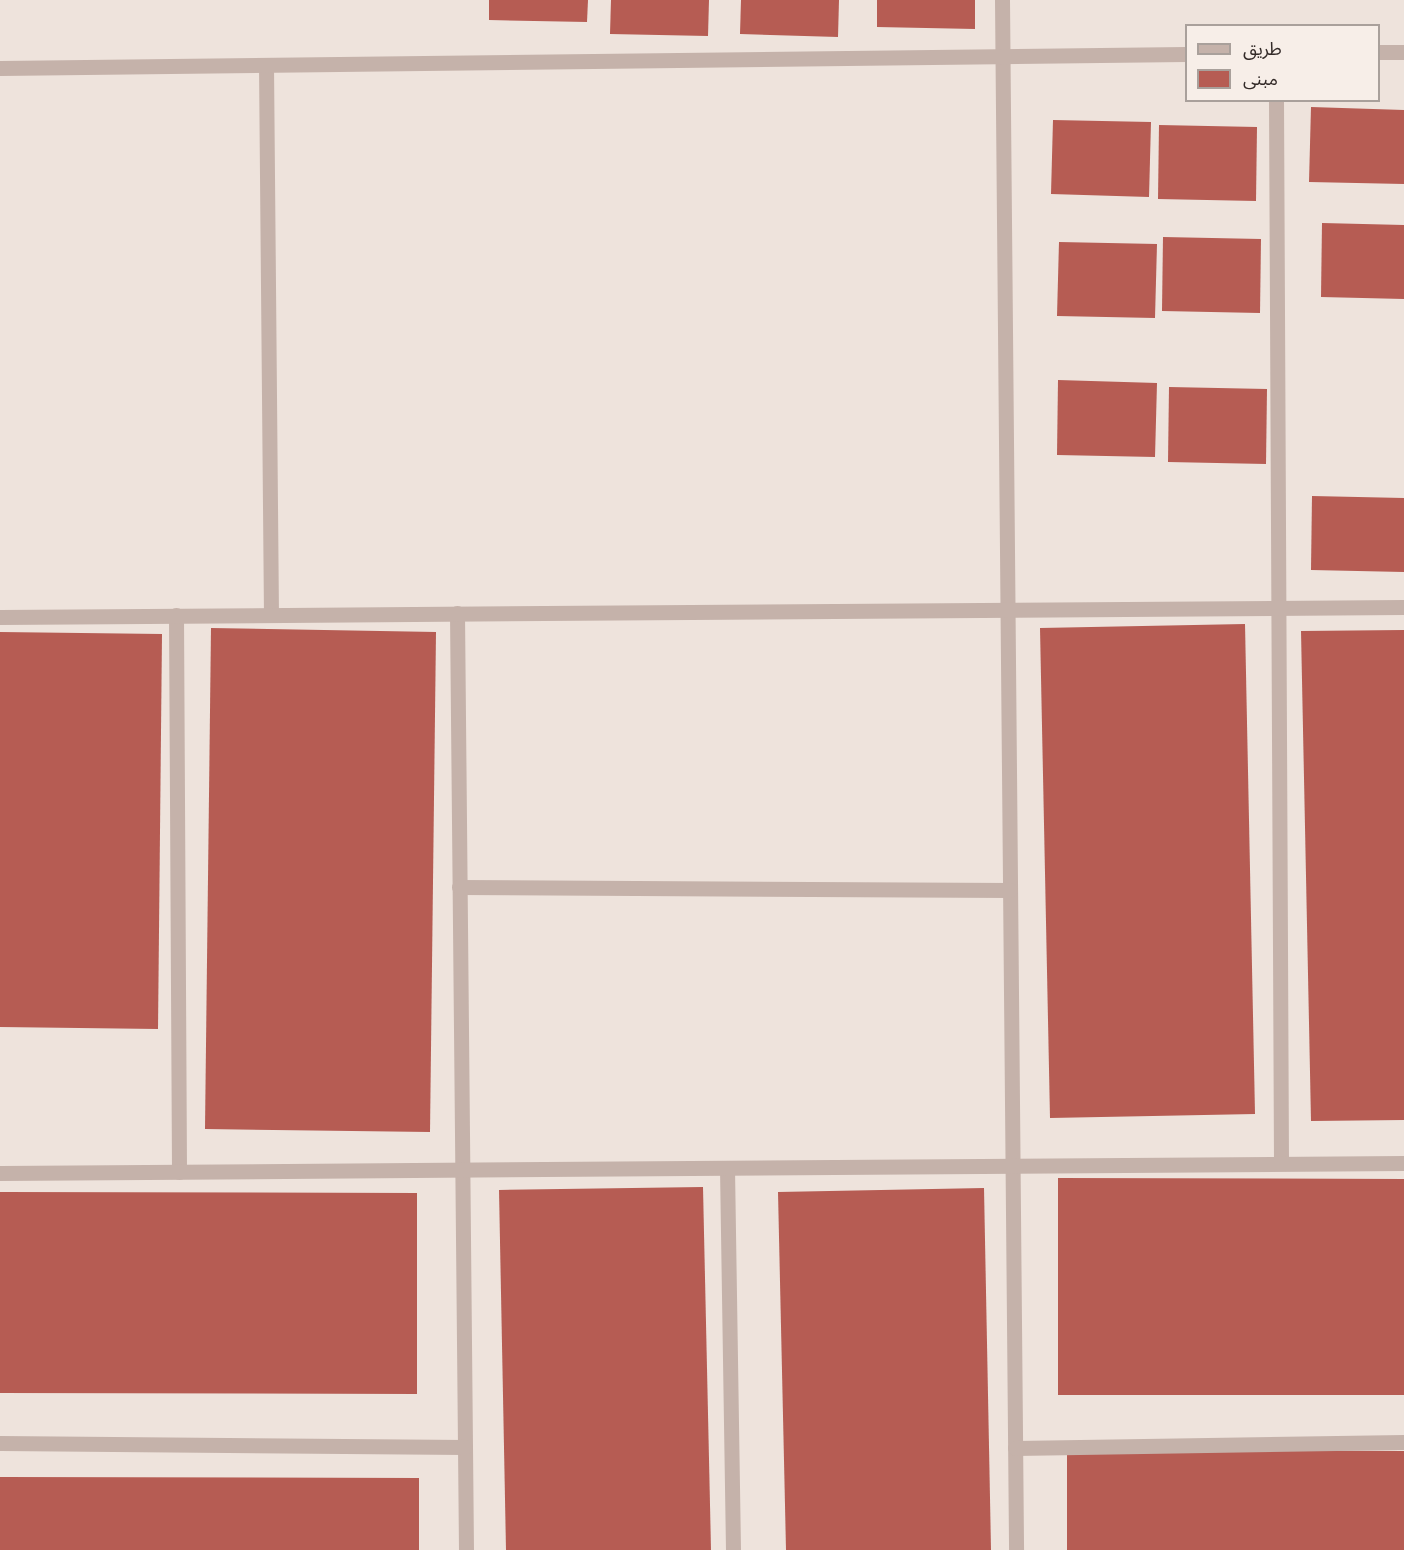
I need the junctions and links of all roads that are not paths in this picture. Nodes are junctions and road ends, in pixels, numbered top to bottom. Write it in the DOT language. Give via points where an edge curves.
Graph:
graph roads {
  1 [pos="1002,0"];
  2 [pos="1404,51"];
  3 [pos="1380,52"];
  4 [pos="1185,54"];
  5 [pos="1002,56"];
  6 [pos="266,64"];
  7 [pos="0,68"];
  8 [pos="1276,102"];
  9 [pos="1404,607"];
  10 [pos="1278,608"];
  11 [pos="1007,610"];
  12 [pos="457,613"];
  13 [pos="176,615"];
  14 [pos="271,615"];
  15 [pos="0,617"];
  16 [pos="459,887"];
  17 [pos="1010,890"];
  18 [pos="1404,1162"];
  19 [pos="1281,1163"];
  20 [pos="1012,1166"];
  21 [pos="727,1168"];
  22 [pos="462,1170"];
  23 [pos="179,1172"];
  24 [pos="0,1173"];
  25 [pos="1404,1442"];
  26 [pos="0,1443"];
  27 [pos="465,1447"];
  28 [pos="1015,1448"];
  29 [pos="466,1550"];
  30 [pos="733,1550"];
  31 [pos="1016,1550"];
  1 -- 5 [label="street"];
  2 -- 3 [label="street"];
  4 -- 5 [label="street"];
  5 -- 6 [label="street"];
  5 -- 11 [label="street"];
  6 -- 7 [label="street"];
  6 -- 14 [label="street"];
  8 -- 10 [label="street"];
  9 -- 10 [label="street"];
  10 -- 11 [label="street"];
  10 -- 19 [label="street"];
  11 -- 12 [label="street"];
  11 -- 17 [label="street"];
  12 -- 14 [label="street"];
  12 -- 16 [label="street"];
  13 -- 14 [label="street"];
  13 -- 15 [label="street"];
  13 -- 23 [label="street"];
  16 -- 17 [label="street"];
  16 -- 22 [label="street"];
  17 -- 20 [label="street"];
  18 -- 19 [label="street"];
  19 -- 20 [label="street"];
  20 -- 21 [label="street"];
  20 -- 28 [label="street"];
  21 -- 22 [label="street"];
  21 -- 30 [label="street"];
  22 -- 23 [label="street"];
  22 -- 27 [label="street"];
  23 -- 24 [label="street"];
  25 -- 28 [label="street"];
  26 -- 27 [label="street"];
  27 -- 29 [label="street"];
  28 -- 31 [label="street"];
}
